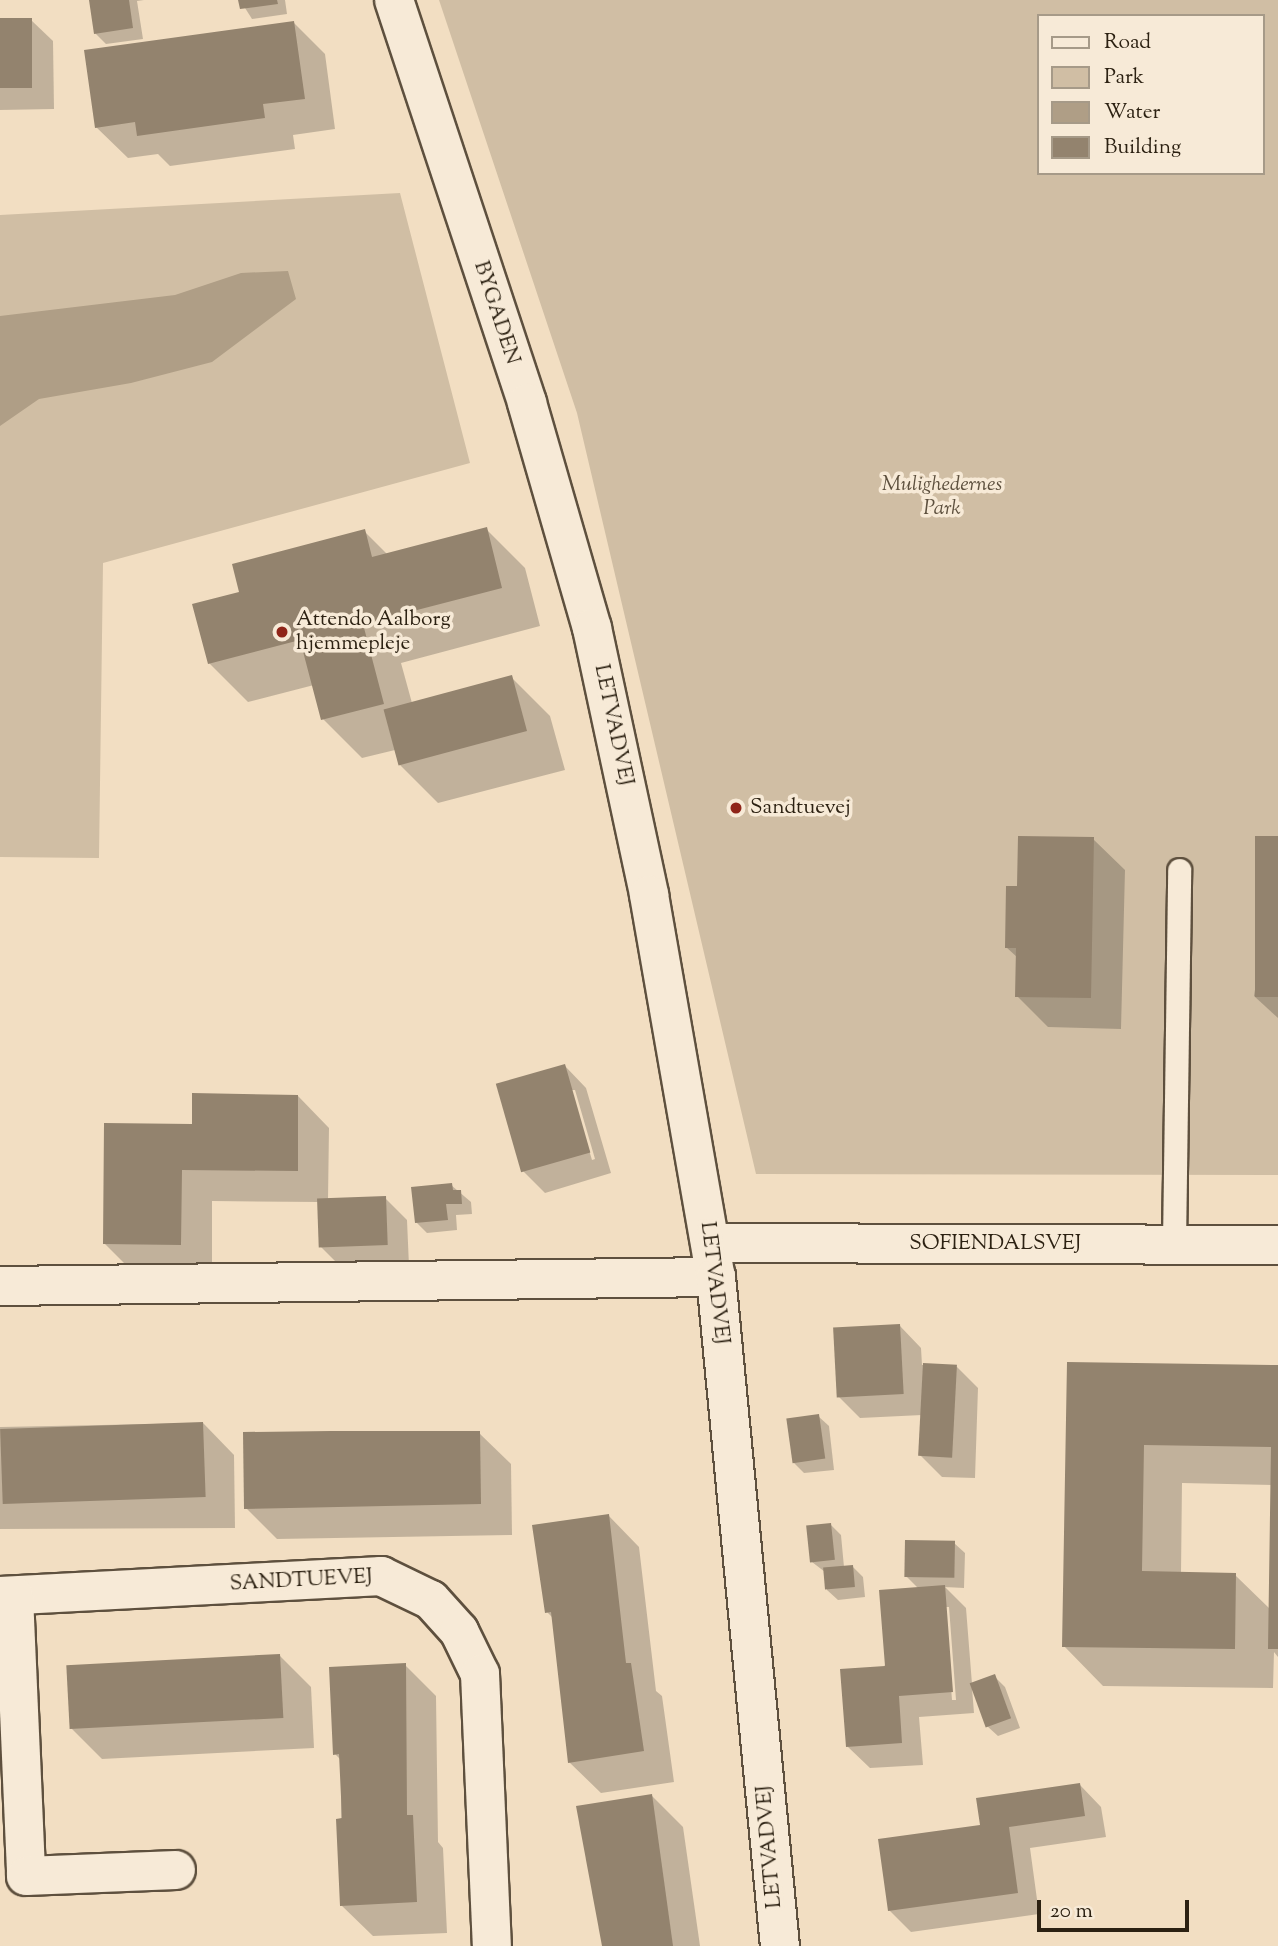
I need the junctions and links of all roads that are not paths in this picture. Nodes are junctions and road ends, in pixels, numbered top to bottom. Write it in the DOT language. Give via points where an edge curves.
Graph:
graph roads {
  1 [pos="394,0"];
  2 [pos="592,628"];
  3 [pos="1179,870"];
  4 [pos="1174,1244"];
  5 [pos="1278,1245"];
  6 [pos="713,1260"];
  7 [pos="0,1286"];
  8 [pos="7,1596"];
  9 [pos="176,1870"];
  10 [pos="492,1946"];
  11 [pos="779,1946"];
  1 -- 2 [label="street, BYGADEN" via="527,403"];
  2 -- 6 [label="street, LETVADVEJ" via="649,895"];
  3 -- 4 [label="lane"];
  4 -- 5 [label="street, SOFIENDALSVEJ"];
  4 -- 6 [label="street, SOFIENDALSVEJ"];
  6 -- 7 [label="street"];
  6 -- 11 [label="street, LETVADVEJ"];
  8 -- 9 [label="street, SANDTUEVEJ" via="26,1876"];
  8 -- 10 [label="street, SANDTUEVEJ" via="380,1576 431,1600 459,1631 480,1675"];
}
